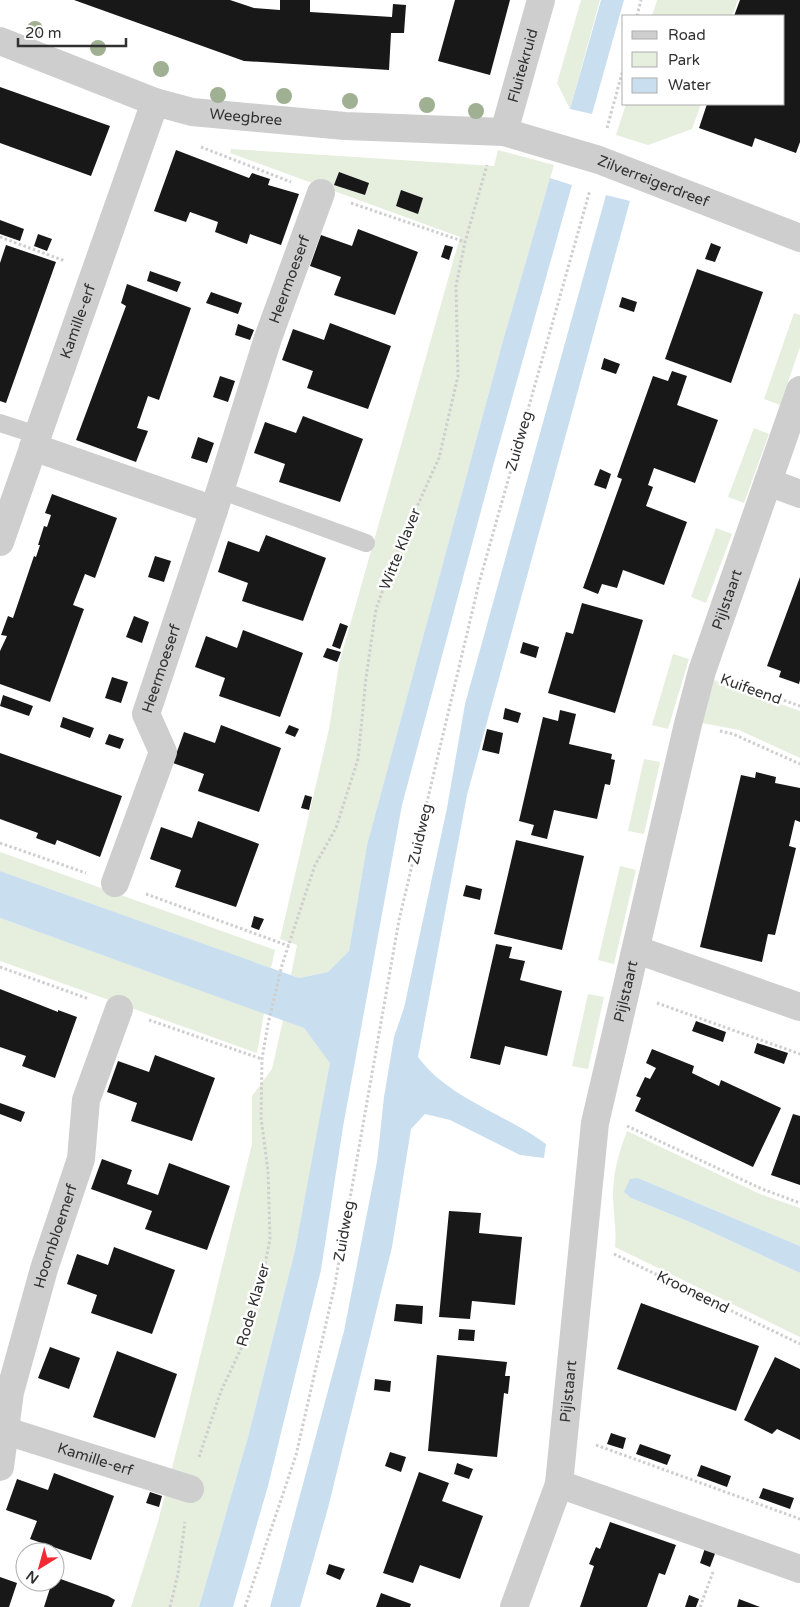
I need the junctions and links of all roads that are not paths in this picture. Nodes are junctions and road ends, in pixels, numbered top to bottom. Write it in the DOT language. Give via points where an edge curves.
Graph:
graph roads {
  1 [pos="541,0"];
  2 [pos="0,41"];
  3 [pos="155,102"];
  4 [pos="504,132"];
  5 [pos="322,193"];
  6 [pos="800,238"];
  7 [pos="800,390"];
  8 [pos="0,423"];
  9 [pos="35,441"];
  10 [pos="768,482"];
  11 [pos="800,494"];
  12 [pos="217,500"];
  13 [pos="0,542"];
  14 [pos="366,543"];
  15 [pos="116,883"];
  16 [pos="636,950"];
  17 [pos="800,1007"];
  18 [pos="119,1010"];
  19 [pos="3,1430"];
  20 [pos="0,1467"];
  21 [pos="559,1484"];
  22 [pos="190,1489"];
  23 [pos="800,1569"];
  24 [pos="514,1607"];
  1 -- 4 [label="street, Fluitekruid"];
  2 -- 3 [label="street, Weegbree"];
  3 -- 4 [label="street, Weegbree" via="201,113 346,126"];
  3 -- 9 [label="street, Kamille-erf"];
  4 -- 6 [label="street, Zilverreigerdreef" via="599,160"];
  5 -- 12 [label="street, Heermoeserf" via="268,338"];
  7 -- 10 [label="street, Pijlstaart"];
  8 -- 9 [label="lane"];
  9 -- 12 [label="street"];
  9 -- 13 [label="street, Kamille-erf"];
  10 -- 11 [label="street"];
  10 -- 16 [label="street, Pijlstaart" via="702,671"];
  12 -- 14 [label="lane"];
  12 -- 15 [label="street, Heermoeserf" via="146,714 163,752"];
  16 -- 17 [label="street"];
  16 -- 21 [label="street, Pijlstaart" via="595,1123"];
  18 -- 19 [label="street, Hoornbloemerf" via="86,1100 81,1159 44,1269 10,1392"];
  19 -- 20 [label="street, Hoornbloemerf"];
  19 -- 22 [label="street, Kamille-erf"];
  21 -- 23 [label="street"];
  21 -- 24 [label="street, Pijlstaart"];
}
